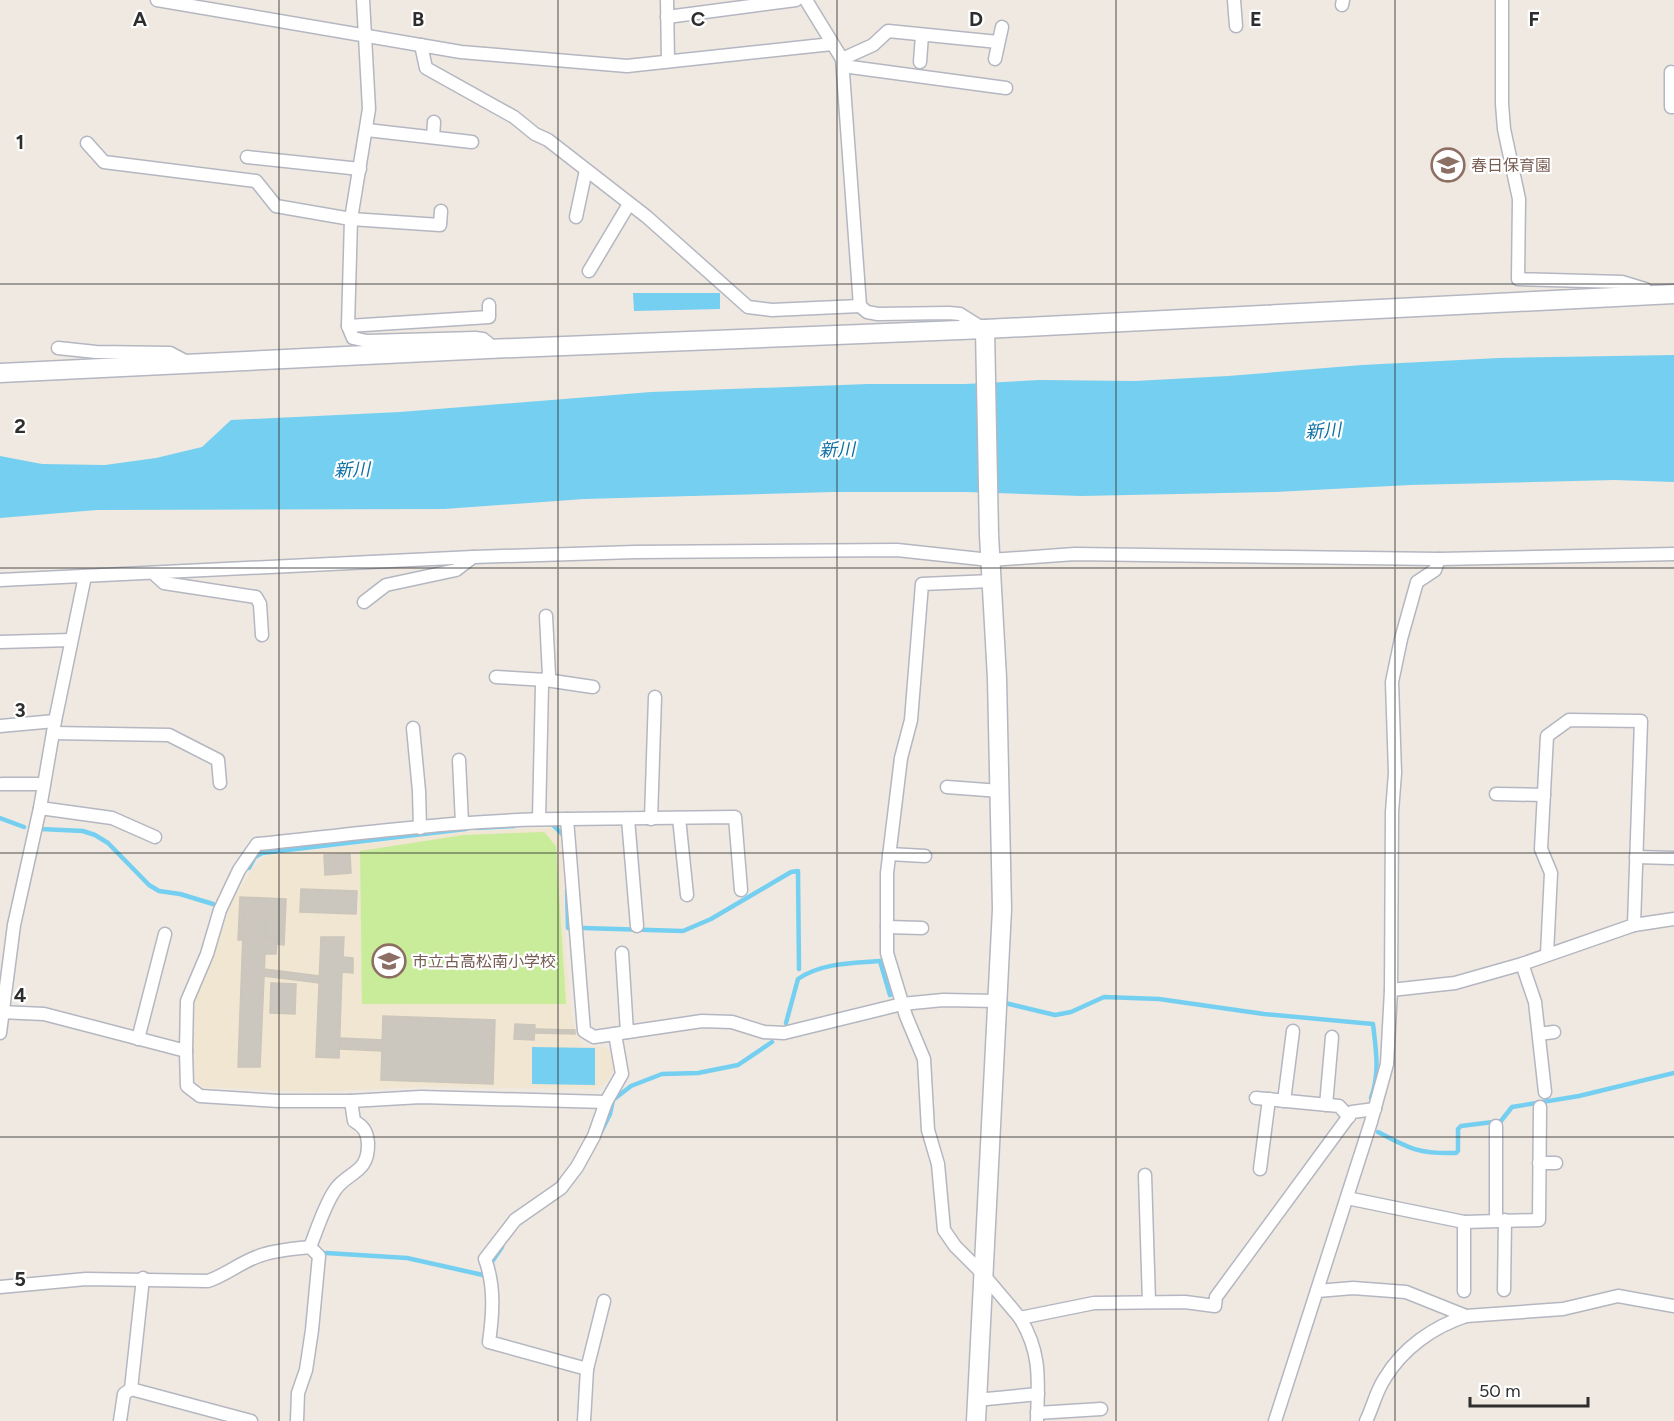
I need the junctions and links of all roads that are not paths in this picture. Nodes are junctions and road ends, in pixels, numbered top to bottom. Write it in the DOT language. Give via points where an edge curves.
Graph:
graph roads {
  1 [pos="157,0"];
  2 [pos="363,0"];
  3 [pos="667,0"];
  4 [pos="796,0"];
  5 [pos="806,0"];
  6 [pos="1234,0"];
  7 [pos="1502,0"];
  8 [pos="667,17"];
  9 [pos="1236,26"];
  10 [pos="1002,27"];
  11 [pos="365,35"];
  12 [pos="922,35"];
  13 [pos="998,42"];
  14 [pos="832,44"];
  15 [pos="421,45"];
  16 [pos="995,58"];
  17 [pos="668,61"];
  18 [pos="842,62"];
  19 [pos="920,62"];
  20 [pos="1674,73"];
  21 [pos="1006,87"];
  22 [pos="1674,107"];
  23 [pos="434,122"];
  24 [pos="367,130"];
  25 [pos="433,137"];
  26 [pos="472,141"];
  27 [pos="87,143"];
  28 [pos="248,157"];
  29 [pos="360,169"];
  30 [pos="586,170"];
  31 [pos="629,204"];
  32 [pos="441,211"];
  33 [pos="576,217"];
  34 [pos="351,219"];
  35 [pos="589,271"];
  36 [pos="1674,285"];
  37 [pos="1645,292"];
  38 [pos="1674,294"];
  39 [pos="489,305"];
  40 [pos="860,306"];
  41 [pos="348,326"];
  42 [pos="985,331"];
  43 [pos="58,348"];
  44 [pos="488,349"];
  45 [pos="190,364"];
  46 [pos="0,373"];
  47 [pos="1674,554"];
  48 [pos="473,557"];
  49 [pos="1439,559"];
  50 [pos="990,560"];
  51 [pos="153,573"];
  52 [pos="85,576"];
  53 [pos="0,580"];
  54 [pos="992,581"];
  55 [pos="364,602"];
  56 [pos="546,616"];
  57 [pos="262,635"];
  58 [pos="71,640"];
  59 [pos="0,642"];
  60 [pos="496,677"];
  61 [pos="546,680"];
  62 [pos="593,687"];
  63 [pos="655,697"];
  64 [pos="0,726"];
  65 [pos="54,727"];
  66 [pos="413,728"];
  67 [pos="459,760"];
  68 [pos="220,783"];
  69 [pos="2,784"];
  70 [pos="44,784"];
  71 [pos="946,787"];
  72 [pos="1000,791"];
  73 [pos="1496,794"];
  74 [pos="1544,795"];
  75 [pos="40,808"];
  76 [pos="679,818"];
  77 [pos="539,819"];
  78 [pos="567,819"];
  79 [pos="628,819"];
  80 [pos="651,819"];
  81 [pos="462,823"];
  82 [pos="420,828"];
  83 [pos="155,837"];
  84 [pos="889,854"];
  85 [pos="924,856"];
  86 [pos="1636,857"];
  87 [pos="1673,858"];
  88 [pos="741,890"];
  89 [pos="687,895"];
  90 [pos="1674,919"];
  91 [pos="637,926"];
  92 [pos="1634,926"];
  93 [pos="887,927"];
  94 [pos="922,928"];
  95 [pos="165,934"];
  96 [pos="622,953"];
  97 [pos="1547,954"];
  98 [pos="1522,964"];
  99 [pos="1391,990"];
  100 [pos="997,1001"];
  101 [pos="902,1004"];
  102 [pos="2,1012"];
  103 [pos="1293,1031"];
  104 [pos="1554,1032"];
  105 [pos="0,1033"];
  106 [pos="621,1033"];
  107 [pos="1539,1034"];
  108 [pos="1332,1037"];
  109 [pos="138,1039"];
  110 [pos="186,1051"];
  111 [pos="1545,1092"];
  112 [pos="1256,1098"];
  113 [pos="1269,1099"];
  114 [pos="351,1101"];
  115 [pos="1284,1101"];
  116 [pos="606,1102"];
  117 [pos="1326,1105"];
  118 [pos="1540,1107"];
  119 [pos="1375,1109"];
  120 [pos="1349,1117"];
  121 [pos="1496,1126"];
  122 [pos="1539,1163"];
  123 [pos="1556,1163"];
  124 [pos="1260,1169"];
  125 [pos="1145,1175"];
  126 [pos="1347,1198"];
  127 [pos="1501,1220"];
  128 [pos="1464,1221"];
  129 [pos="310,1247"];
  130 [pos="982,1273"];
  131 [pos="143,1278"];
  132 [pos="0,1287"];
  133 [pos="1504,1290"];
  134 [pos="1317,1291"];
  135 [pos="1464,1291"];
  136 [pos="604,1301"];
  137 [pos="1149,1302"];
  138 [pos="1674,1306"];
  139 [pos="1466,1316"];
  140 [pos="1020,1318"];
  141 [pos="587,1369"];
  142 [pos="131,1389"];
  143 [pos="1038,1394"];
  144 [pos="976,1400"];
  145 [pos="1101,1409"];
  146 [pos="1037,1417"];
  147 [pos="120,1421"];
  148 [pos="251,1421"];
  149 [pos="297,1421"];
  150 [pos="584,1421"];
  151 [pos="975,1421"];
  152 [pos="1275,1421"];
  153 [pos="1366,1421"];
  1 -- 11 [label="street"];
  2 -- 11 [label="street"];
  3 -- 8 [label="street"];
  4 -- 8 [label="street"];
  5 -- 14 [label="street"];
  6 -- 9 [label="street"];
  7 -- 37 [label="street" via="1502,104 1519,199 1518,279 1622,282"];
  8 -- 17 [label="street"];
  10 -- 13 [label="street"];
  11 -- 15 [label="street"];
  11 -- 24 [label="street"];
  12 -- 13 [label="street"];
  12 -- 18 [label="street" via="888,31 873,45"];
  12 -- 19 [label="street"];
  13 -- 16 [label="street"];
  14 -- 17 [label="street"];
  14 -- 18 [label="street"];
  15 -- 17 [label="street" via="627,66"];
  15 -- 30 [label="street" via="426,68 514,117"];
  18 -- 21 [label="street"];
  18 -- 40 [label="street"];
  20 -- 22 [label="street" via="1671,72"];
  23 -- 25 [label="street"];
  24 -- 25 [label="street"];
  24 -- 29 [label="street"];
  25 -- 26 [label="street"];
  27 -- 34 [label="street" via="105,162 256,181 276,206"];
  28 -- 29 [label="street"];
  29 -- 34 [label="street"];
  30 -- 31 [label="street"];
  30 -- 33 [label="street"];
  31 -- 35 [label="street"];
  31 -- 40 [label="street" via="748,307 772,310"];
  32 -- 34 [label="street" via="440,225"];
  34 -- 41 [label="street"];
  36 -- 37 [label="street"];
  37 -- 38 [label="street"];
  37 -- 42 [label="street"];
  39 -- 41 [label="street" via="489,316"];
  40 -- 42 [label="street" via="878,314 960,314"];
  41 -- 44 [label="street" via="353,338 367,341 475,338 488,343"];
  42 -- 44 [label="street"];
  42 -- 50 [label="street"];
  43 -- 45 [label="street" via="170,353"];
  44 -- 45 [label="street"];
  45 -- 46 [label="street"];
  47 -- 49 [label="street"];
  48 -- 50 [label="street" via="897,550"];
  48 -- 51 [label="street"];
  48 -- 55 [label="street" via="456,570 386,585"];
  49 -- 50 [label="street" via="1075,554"];
  49 -- 99 [label="street" via="1435,570 1417,582 1392,682 1395,773"];
  50 -- 54 [label="street"];
  51 -- 52 [label="street"];
  51 -- 57 [label="street" via="164,583 256,597"];
  52 -- 53 [label="street"];
  52 -- 58 [label="street"];
  54 -- 72 [label="street"];
  54 -- 84 [label="street" via="922,584 911,720 901,758"];
  56 -- 61 [label="street"];
  58 -- 59 [label="street"];
  58 -- 65 [label="street"];
  60 -- 61 [label="street"];
  61 -- 62 [label="street"];
  61 -- 77 [label="street" via="542,685"];
  63 -- 80 [label="street"];
  64 -- 65 [label="street"];
  65 -- 68 [label="street" via="169,735 218,760"];
  65 -- 70 [label="street"];
  66 -- 82 [label="street"];
  67 -- 81 [label="street"];
  69 -- 70 [label="street"];
  70 -- 75 [label="street"];
  71 -- 72 [label="street"];
  72 -- 100 [label="street" via="1002,909"];
  73 -- 74 [label="street"];
  74 -- 86 [label="street" via="1548,736 1569,720 1641,722"];
  74 -- 97 [label="street" via="1541,849 1551,873"];
  75 -- 83 [label="street" via="112,818"];
  75 -- 102 [label="street" via="14,925"];
  76 -- 80 [label="street"];
  76 -- 88 [label="street" via="735,817"];
  76 -- 89 [label="street"];
  77 -- 78 [label="street"];
  77 -- 81 [label="street"];
  78 -- 79 [label="street"];
  78 -- 106 [label="street" via="584,1031 594,1037"];
  79 -- 80 [label="street"];
  79 -- 91 [label="street"];
  81 -- 82 [label="street"];
  82 -- 110 [label="street" via="257,844 238,870 220,910 187,1001"];
  84 -- 85 [label="street"];
  84 -- 93 [label="street"];
  86 -- 87 [label="street"];
  86 -- 92 [label="street"];
  90 -- 92 [label="street"];
  92 -- 97 [label="street"];
  93 -- 94 [label="street"];
  93 -- 101 [label="street" via="887,953"];
  95 -- 109 [label="street"];
  96 -- 106 [label="street"];
  97 -- 98 [label="street"];
  98 -- 99 [label="street" via="1455,983"];
  98 -- 107 [label="street" via="1535,1002"];
  99 -- 119 [label="street" via="1387,1064"];
  100 -- 101 [label="street"];
  100 -- 130 [label="street"];
  101 -- 106 [label="street" via="784,1033 764,1032 732,1022 702,1021"];
  101 -- 130 [label="street" via="924,1059 928,1130 938,1164 944,1230"];
  102 -- 105 [label="street"];
  102 -- 109 [label="street" via="44,1014"];
  103 -- 115 [label="street"];
  104 -- 107 [label="street"];
  106 -- 116 [label="street" via="622,1074"];
  107 -- 111 [label="street"];
  108 -- 117 [label="street"];
  109 -- 110 [label="street"];
  110 -- 114 [label="street" via="187,1086 200,1096"];
  112 -- 113 [label="street"];
  113 -- 115 [label="street"];
  113 -- 124 [label="street"];
  114 -- 116 [label="street" via="421,1097"];
  114 -- 129 [label="street" via="354,1120 363,1126 367,1137 368,1151 362,1168 335,1189"];
  115 -- 117 [label="street"];
  116 -- 141 [label="street" via="594,1136 561,1188 515,1220 485,1259 492,1277 489,1342"];
  117 -- 120 [label="street" via="1339,1106"];
  118 -- 122 [label="street"];
  119 -- 120 [label="street" via="1352,1112"];
  119 -- 126 [label="street"];
  120 -- 137 [label="street" via="1216,1298 1215,1306"];
  121 -- 127 [label="street"];
  122 -- 123 [label="street"];
  122 -- 127 [label="street" via="1539,1220"];
  125 -- 137 [label="street"];
  126 -- 128 [label="street"];
  126 -- 134 [label="street"];
  127 -- 128 [label="street"];
  127 -- 133 [label="street"];
  128 -- 135 [label="street"];
  129 -- 131 [label="street" via="260,1255 208,1281"];
  129 -- 149 [label="street" via="319,1256"];
  130 -- 140 [label="street"];
  130 -- 144 [label="street"];
  131 -- 132 [label="street"];
  131 -- 142 [label="street"];
  134 -- 139 [label="street" via="1353,1288 1406,1292"];
  134 -- 152 [label="street"];
  136 -- 141 [label="street"];
  137 -- 140 [label="street" via="1094,1303"];
  138 -- 139 [label="street" via="1618,1296 1563,1309"];
  139 -- 153 [label="street" via="1425,1336 1401,1357 1384,1378"];
  140 -- 143 [label="street" via="1031,1336"];
  141 -- 150 [label="street"];
  142 -- 147 [label="street" via="124,1394"];
  142 -- 148 [label="street"];
  143 -- 144 [label="street"];
  143 -- 146 [label="street"];
  144 -- 151 [label="street"];
  145 -- 146 [label="street"];
}
